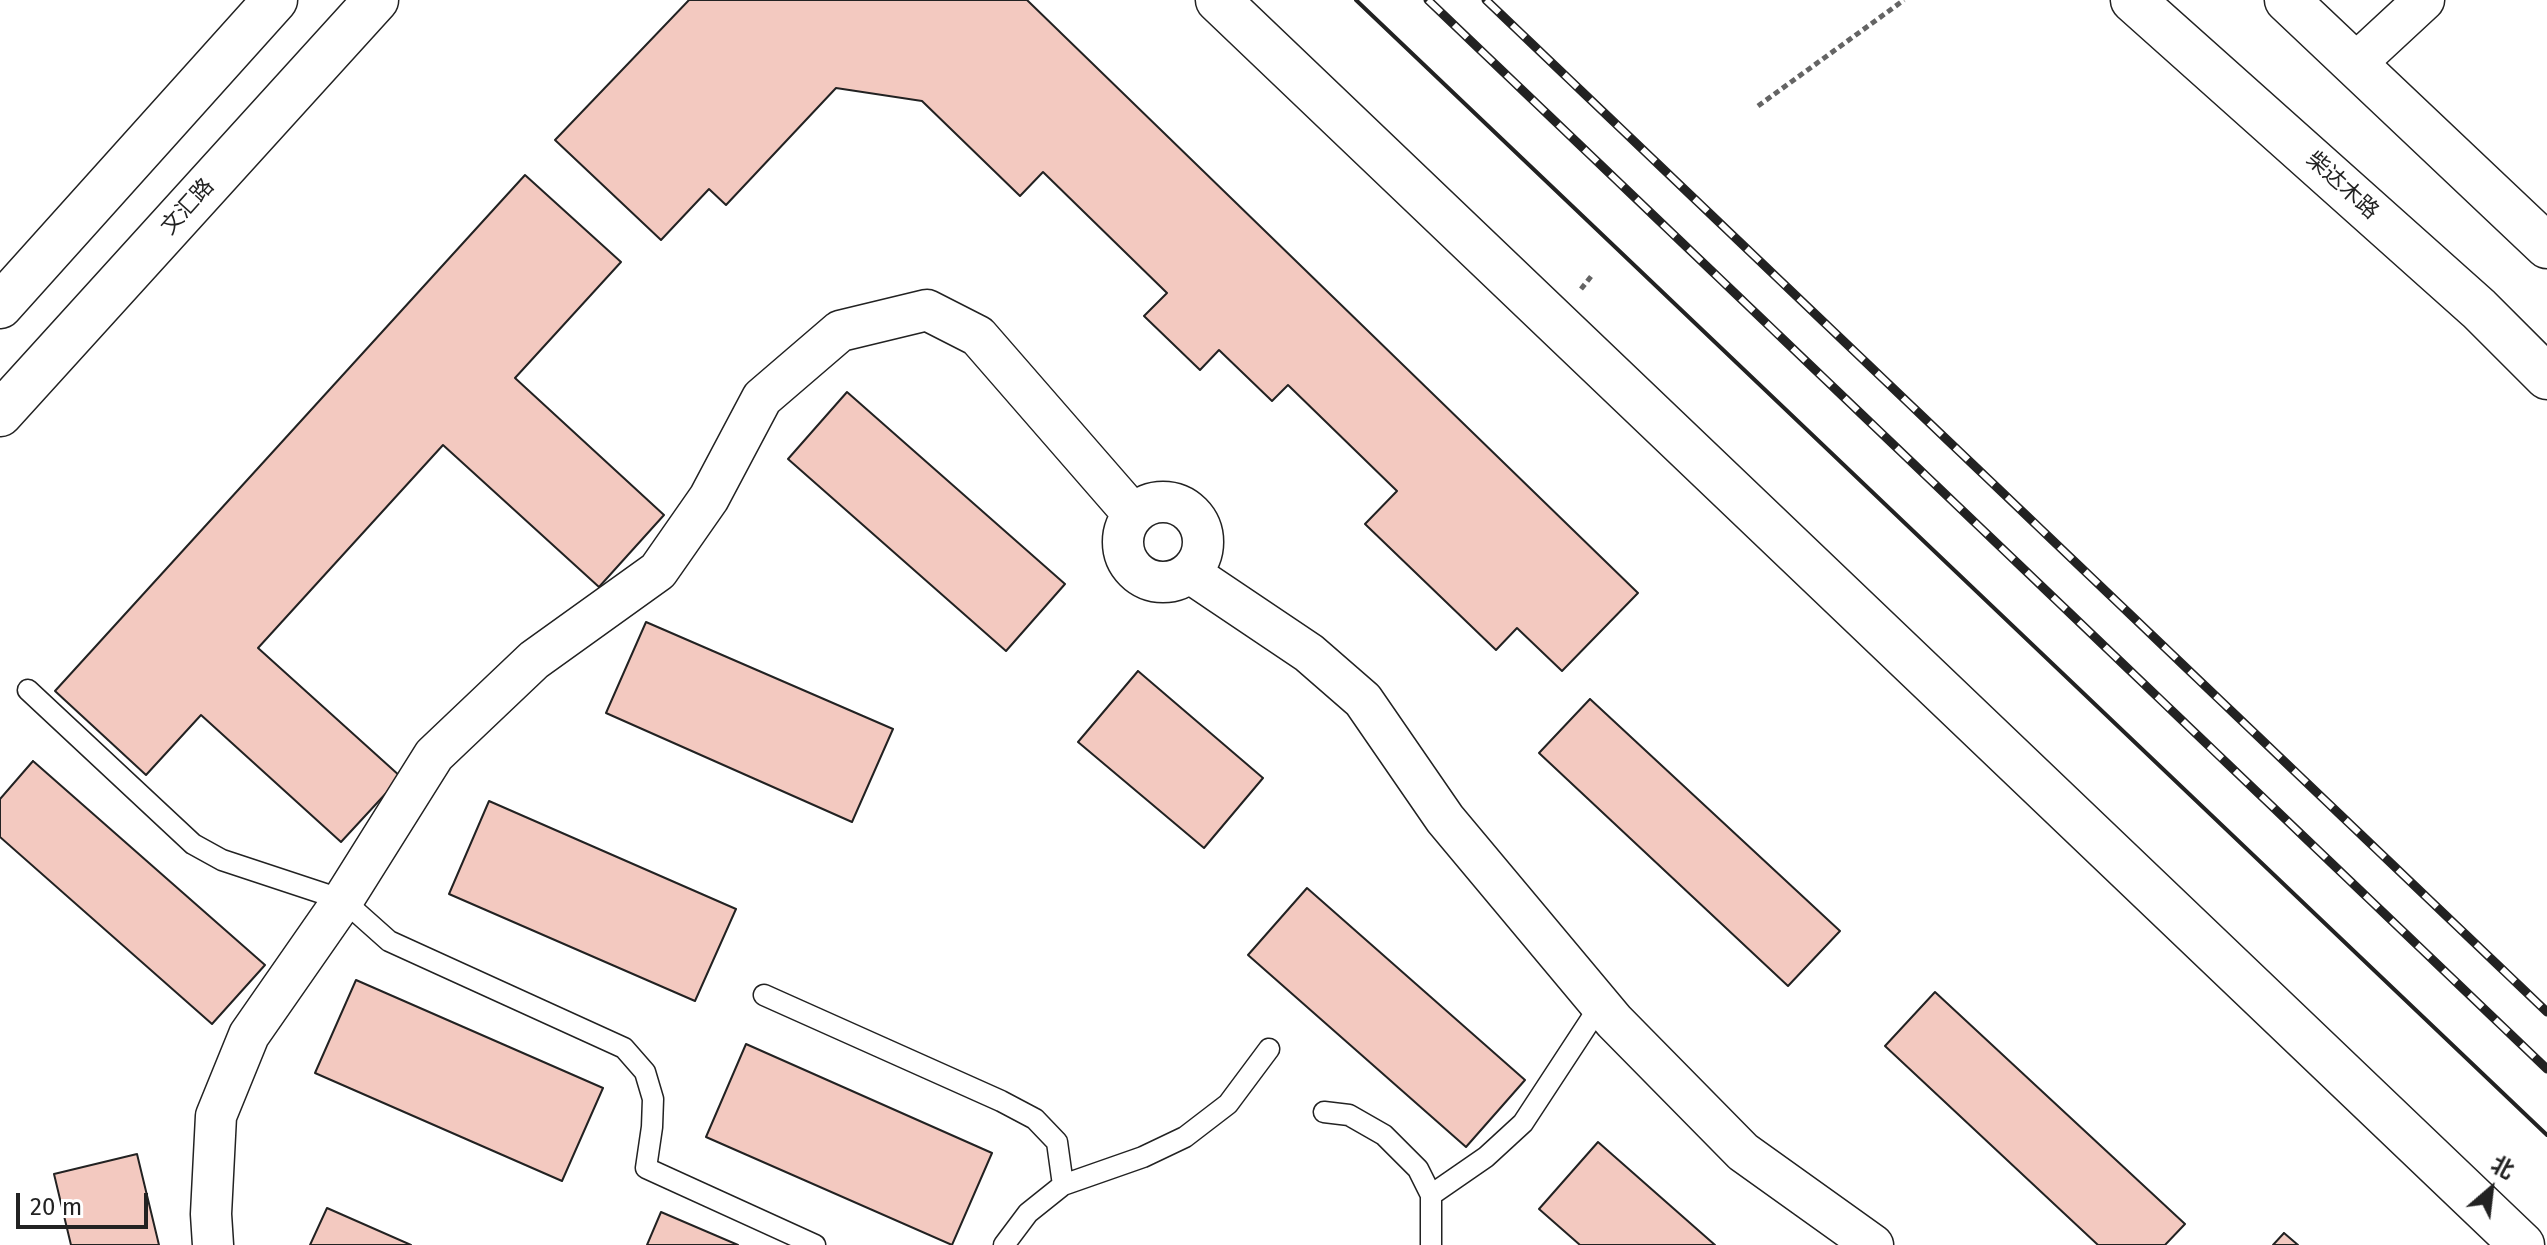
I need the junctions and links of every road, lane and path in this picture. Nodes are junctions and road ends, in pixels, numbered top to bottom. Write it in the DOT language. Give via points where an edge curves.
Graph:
graph roads {
  1 [pos="275,0"];
  2 [pos="376,0"];
  3 [pos="1218,0"];
  4 [pos="1904,0"];
  5 [pos="2133,0"];
  6 [pos="2287,0"];
  7 [pos="2424,0"];
  8 [pos="2355,64"];
  9 [pos="1758,106"];
  10 [pos="2547,246"];
  11 [pos="0,306"];
  12 [pos="2547,377"];
  13 [pos="0,414"];
  14 [pos="1133,514"];
  15 [pos="1190,573"];
  16 [pos="28,690"];
  17 [pos="343,900"];
  18 [pos="764,995"];
  19 [pos="1601,1004"];
  20 [pos="1269,1049"];
  21 [pos="1324,1112"];
  22 [pos="1063,1185"];
  23 [pos="1431,1195"];
  24 [pos="213,1245"];
  25 [pos="815,1245"];
  26 [pos="1004,1245"];
  27 [pos="1431,1245"];
  28 [pos="1873,1245"];
  29 [pos="2522,1245"];
  1 -- 11 [label="main road"];
  2 -- 13 [label="main road, 文汇路"];
  3 -- 29 [label="main road"];
  4 -- 9 [label="path"];
  5 -- 12 [label="main road, 柴达木路" via="2479,309"];
  6 -- 8 [label="main road"];
  7 -- 8 [label="street"];
  8 -- 10 [label="main road"];
  14 -- 15 [label="street" via="1125,526 1123,553 1139,575 1165,583"];
  14 -- 15 [label="street" via="1156,502 1169,502 1192,514 1203,537 1199,562"];
  14 -- 17 [label="street" via="978,336 927,310 840,331 762,398 709,498 658,571 534,660 434,755"];
  15 -- 19 [label="street" via="1309,653 1363,700 1445,819"];
  16 -- 17 [label="lane" via="193,844 222,860"];
  17 -- 24 [label="street" via="249,1035 216,1116"];
  17 -- 25 [label="lane" via="389,941 624,1048 645,1072 653,1099 646,1168"];
  18 -- 22 [label="lane" via="1035,1119 1057,1142"];
  19 -- 23 [label="lane" via="1523,1123"];
  19 -- 28 [label="street" via="1743,1152"];
  20 -- 22 [label="lane" via="1228,1104 1185,1137"];
  21 -- 23 [label="lane" via="1349,1115 1384,1135 1418,1169"];
  22 -- 26 [label="lane" via="1028,1213"];
  23 -- 27 [label="lane"];
}
